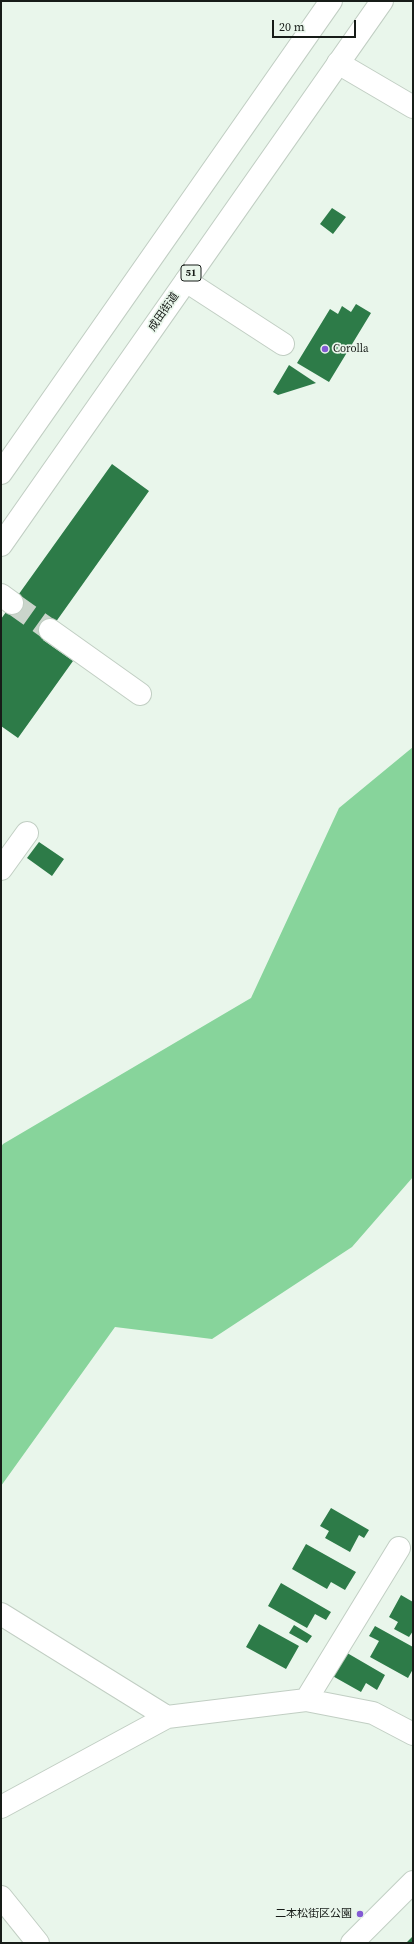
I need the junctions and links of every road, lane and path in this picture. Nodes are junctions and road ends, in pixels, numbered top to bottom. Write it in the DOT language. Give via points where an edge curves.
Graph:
graph roads {
  1 [pos="331,1"];
  2 [pos="382,1"];
  3 [pos="338,64"];
  4 [pos="413,107"];
  5 [pos="186,281"];
  6 [pos="283,344"];
  7 [pos="1,473"];
  8 [pos="1,545"];
  9 [pos="50,630"];
  10 [pos="140,694"];
  11 [pos="26,833"];
  12 [pos="1,869"];
  13 [pos="399,1548"];
  14 [pos="1,1614"];
  15 [pos="306,1700"];
  16 [pos="167,1717"];
  17 [pos="411,1726"];
  18 [pos="1,1806"];
  19 [pos="413,1882"];
  20 [pos="1,1897"];
  21 [pos="38,1943"];
  22 [pos="352,1943"];
  1 -- 7 [label="main road"];
  2 -- 3 [label="main road, 成田街道 / 51"];
  3 -- 4 [label="main road"];
  3 -- 5 [label="main road, 成田街道 / 51"];
  5 -- 6 [label="main road"];
  5 -- 8 [label="main road, 成田街道 / 51"];
  9 -- 10 [label="main road"];
  11 -- 12 [label="main road"];
  13 -- 15 [label="main road"];
  14 -- 16 [label="main road"];
  15 -- 16 [label="main road"];
  15 -- 17 [label="main road" via="373,1713"];
  16 -- 18 [label="main road"];
  19 -- 22 [label="main road"];
  20 -- 21 [label="main road"];
}
